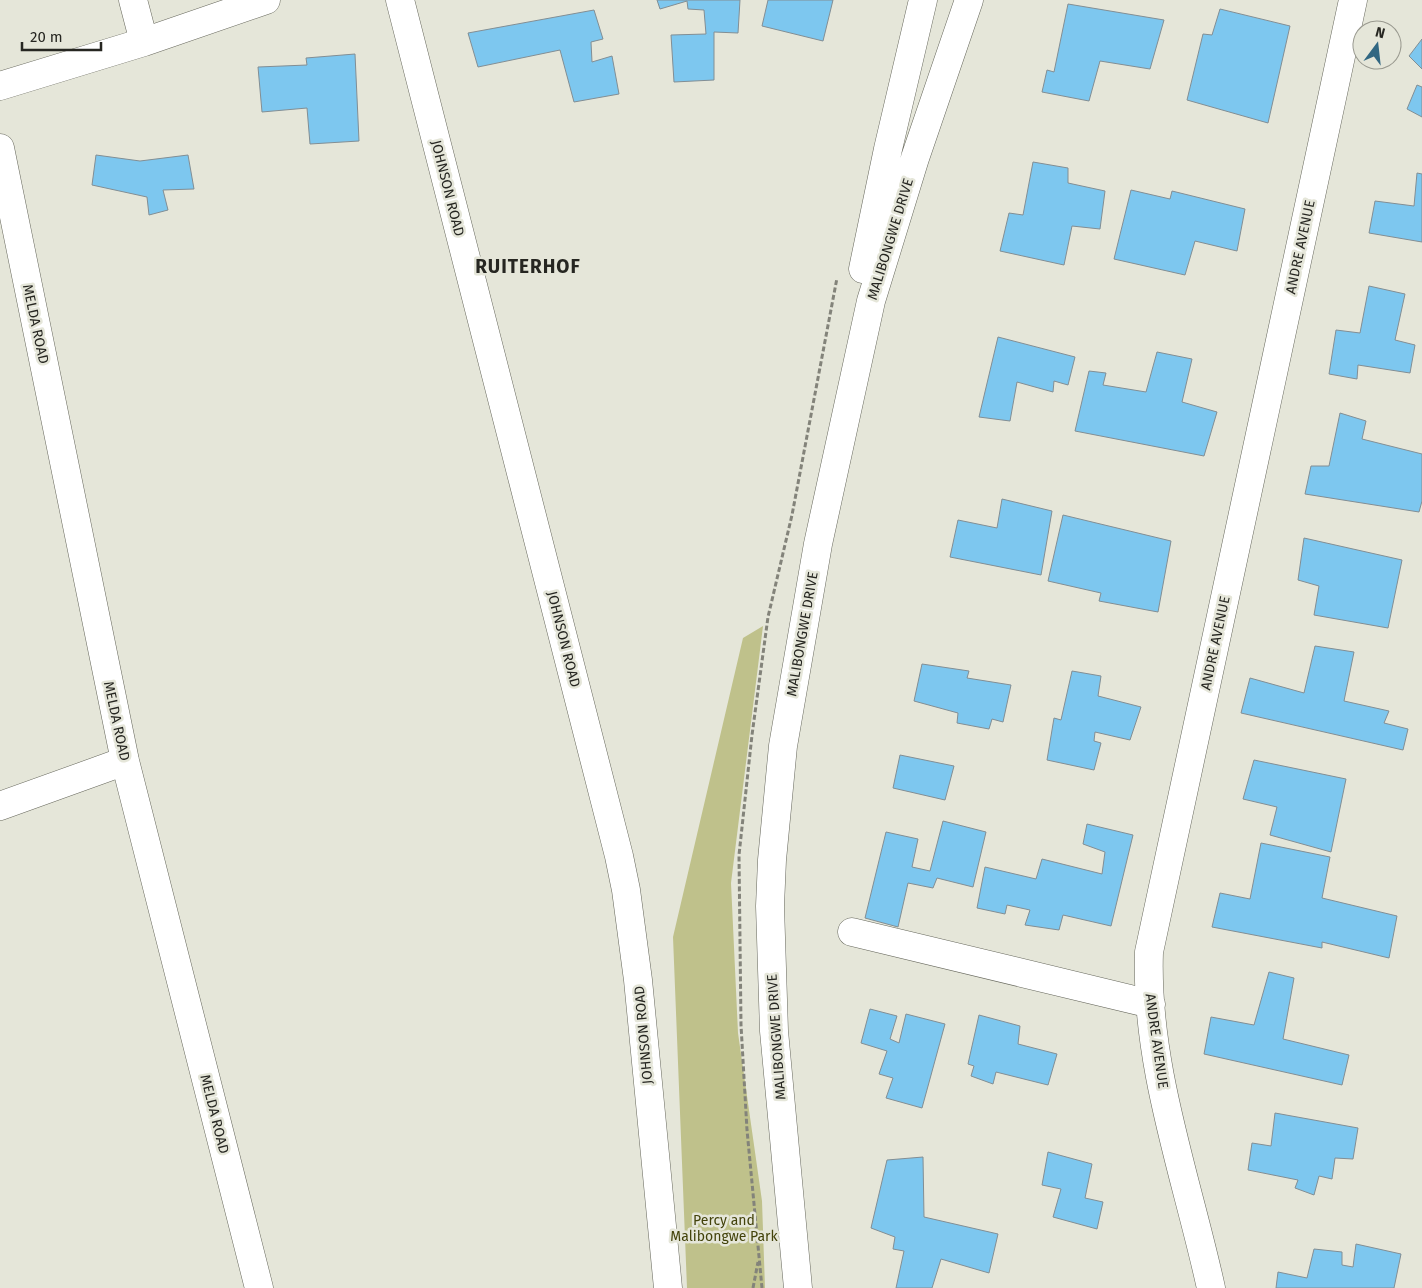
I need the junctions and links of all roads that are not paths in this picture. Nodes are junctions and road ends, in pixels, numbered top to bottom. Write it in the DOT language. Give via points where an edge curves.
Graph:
graph roads {
  1 [pos="133,0"];
  2 [pos="266,0"];
  3 [pos="400,0"];
  4 [pos="923,0"];
  5 [pos="969,0"];
  6 [pos="1354,0"];
  7 [pos="144,42"];
  8 [pos="0,86"];
  9 [pos="0,148"];
  10 [pos="125,761"];
  11 [pos="0,806"];
  12 [pos="852,932"];
  13 [pos="1151,1004"];
  14 [pos="259,1288"];
  15 [pos="668,1288"];
  16 [pos="784,1288"];
  17 [pos="798,1288"];
  18 [pos="1211,1288"];
  1 -- 7 [label="street"];
  2 -- 7 [label="street"];
  3 -- 15 [label="street, JOHNSON ROAD" via="619,856 638,980"];
  4 -- 16 [label="street, MALIBONGWE DRIVE" via="805,541 769,748 759,861 758,936 761,1032"];
  5 -- 17 [label="street, MALIBONGWE DRIVE" via="871,301 818,544 783,746 772,860 770,926 774,1031"];
  6 -- 13 [label="street, ANDRE AVENUE" via="1155,922 1149,960"];
  7 -- 8 [label="street"];
  9 -- 10 [label="street, MELDA ROAD"];
  10 -- 11 [label="street"];
  10 -- 14 [label="street, MELDA ROAD"];
  12 -- 13 [label="street"];
  13 -- 18 [label="street, ANDRE AVENUE" via="1162,1088"];
}
